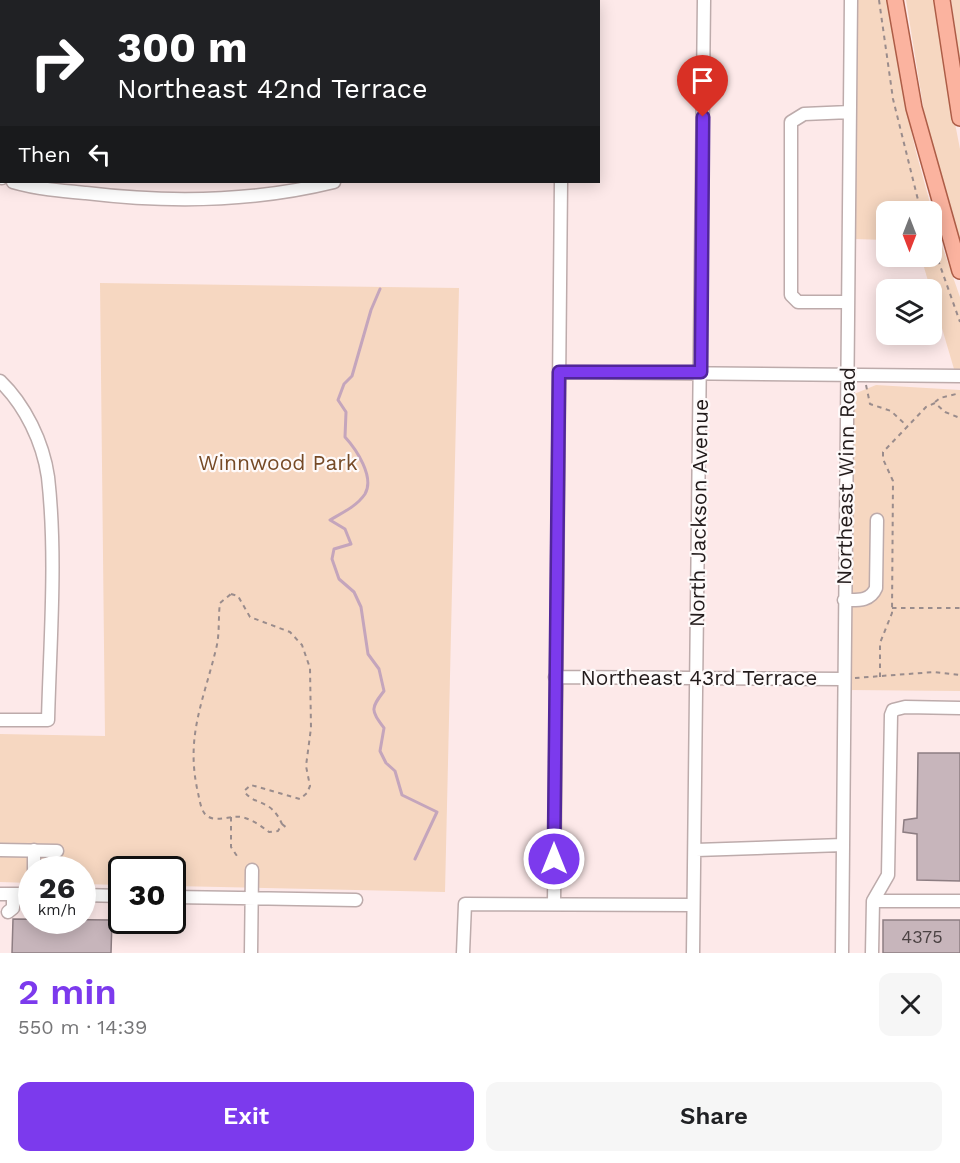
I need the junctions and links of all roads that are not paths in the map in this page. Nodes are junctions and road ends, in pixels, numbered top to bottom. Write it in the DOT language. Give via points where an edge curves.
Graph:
graph roads {
  1 [pos="704,0"];
  2 [pos="851,0"];
  3 [pos="895,0"];
  4 [pos="942,0"];
  5 [pos="850,112"];
  6 [pos="960,118"];
  7 [pos="20,183"];
  8 [pos="329,183"];
  9 [pos="561,183"];
  10 [pos="960,271"];
  11 [pos="849,302"];
  12 [pos="559,372"];
  13 [pos="701,372"];
  14 [pos="848,374"];
  15 [pos="960,376"];
  16 [pos="0,381"];
  17 [pos="877,520"];
  18 [pos="844,600"];
  19 [pos="555,677"];
  20 [pos="696,679"];
  21 [pos="843,679"];
  22 [pos="960,708"];
  23 [pos="0,720"];
  24 [pos="843,845"];
  25 [pos="0,849"];
  26 [pos="34,850"];
  27 [pos="696,850"];
  28 [pos="57,851"];
  29 [pos="34,856"];
  30 [pos="252,870"];
  31 [pos="0,894"];
  32 [pos="14,894"];
  33 [pos="18,894"];
  34 [pos="186,897"];
  35 [pos="252,898"];
  36 [pos="356,900"];
  37 [pos="873,901"];
  38 [pos="960,901"];
  39 [pos="554,904"];
  40 [pos="693,905"];
  41 [pos="8,912"];
  42 [pos="251,953"];
  43 [pos="463,953"];
  44 [pos="693,953"];
  45 [pos="842,953"];
  46 [pos="872,953"];
  1 -- 13 [label="street, North Jackson Avenue"];
  2 -- 5 [label="street, Northeast Winn Road"];
  3 -- 10 [label="main road" via="914,108"];
  4 -- 6 [label="main road"];
  5 -- 11 [label="street, Northeast Winn Road"];
  5 -- 11 [label="street" via="804,114 791,122 789,213 791,296 798,302"];
  7 -- 8 [label="street" via="106,196 195,199 275,194"];
  9 -- 12 [label="street"];
  11 -- 14 [label="street, Northeast Winn Road"];
  12 -- 13 [label="street"];
  12 -- 19 [label="street"];
  13 -- 14 [label="street"];
  13 -- 20 [label="street, North Jackson Avenue"];
  14 -- 15 [label="street"];
  14 -- 18 [label="street, Northeast Winn Road"];
  16 -- 23 [label="street" via="28,417 48,477 51,564 48,720"];
  17 -- 18 [label="street" via="876,588 866,599"];
  18 -- 21 [label="street, Northeast Winn Road"];
  19 -- 20 [label="street, Northeast 43rd Terrace"];
  19 -- 39 [label="street"];
  20 -- 21 [label="street, Northeast 43rd Terrace"];
  20 -- 27 [label="street, North Jackson Avenue"];
  21 -- 24 [label="street, Northeast Winn Road"];
  22 -- 37 [label="street" via="893,710 888,875"];
  24 -- 27 [label="street"];
  24 -- 45 [label="street, Northeast Winn Road"];
  25 -- 26 [label="street"];
  26 -- 28 [label="street"];
  26 -- 29 [label="street"];
  27 -- 40 [label="street, North Jackson Avenue"];
  30 -- 35 [label="street"];
  31 -- 32 [label="street"];
  32 -- 33 [label="street"];
  32 -- 41 [label="street" via="13,908"];
  34 -- 35 [label="street"];
  35 -- 36 [label="street"];
  35 -- 42 [label="street"];
  37 -- 38 [label="street"];
  37 -- 46 [label="street"];
  39 -- 40 [label="street"];
  39 -- 43 [label="street" via="465,904"];
  40 -- 44 [label="street, North Jackson Avenue"];
}
